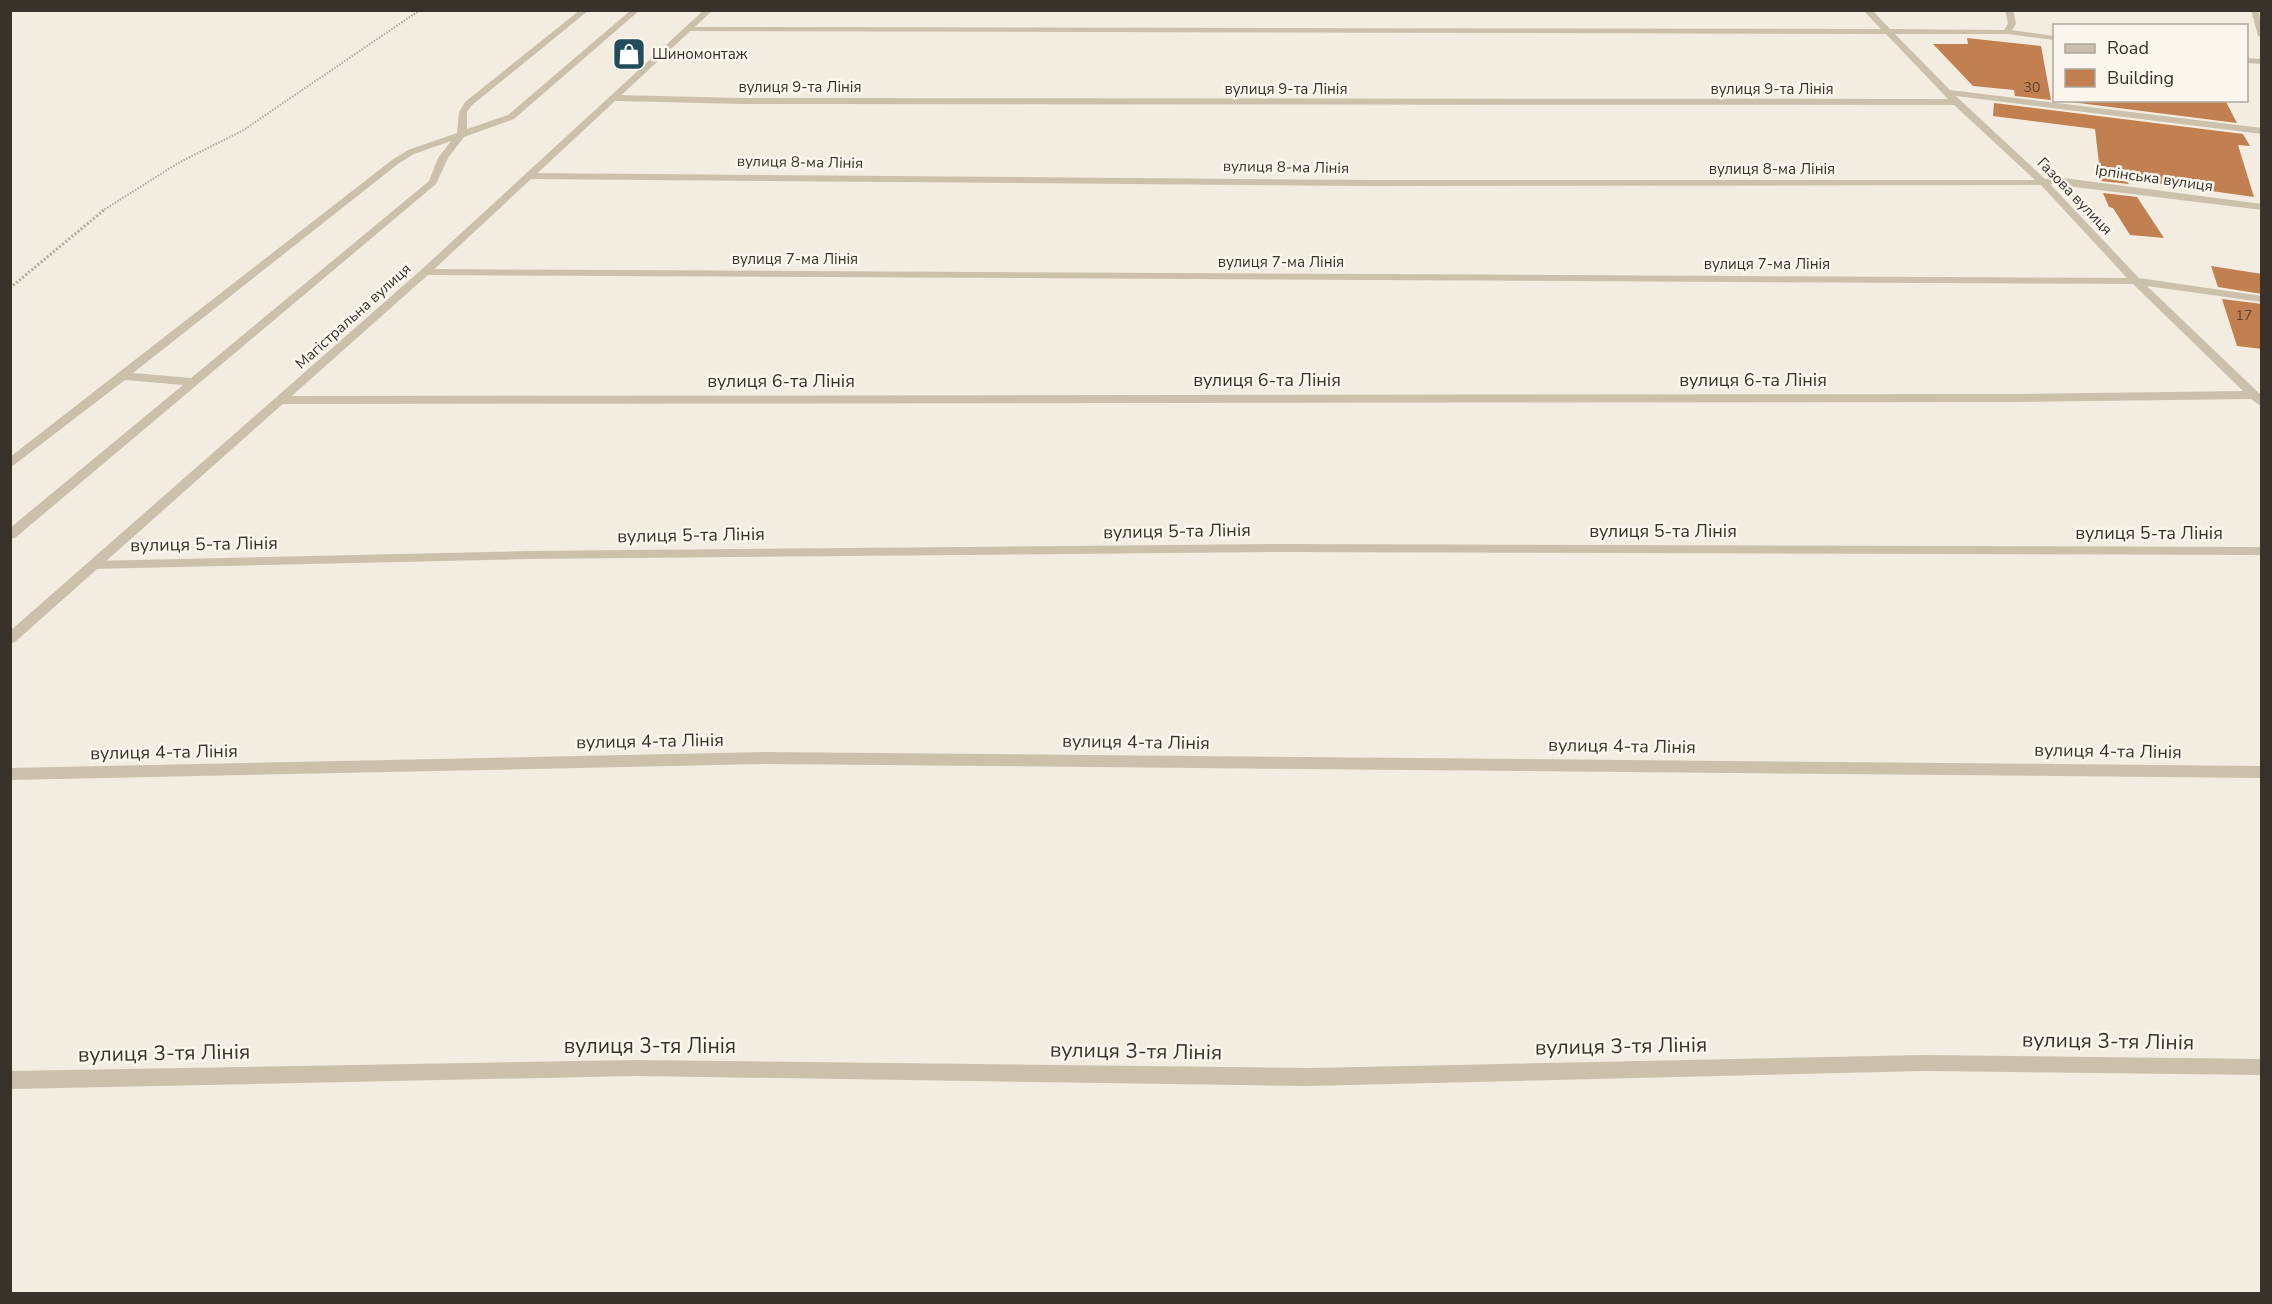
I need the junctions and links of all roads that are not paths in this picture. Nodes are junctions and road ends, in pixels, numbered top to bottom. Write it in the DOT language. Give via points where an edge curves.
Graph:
graph roads {
  1 [pos="585,10"];
  2 [pos="636,10"];
  3 [pos="709,10"];
  4 [pos="1867,10"];
  5 [pos="2009,10"];
  6 [pos="2255,10"];
  7 [pos="690,29"];
  8 [pos="1888,32"];
  9 [pos="2007,32"];
  10 [pos="2262,36"];
  11 [pos="2053,38"];
  12 [pos="1949,93"];
  13 [pos="616,98"];
  14 [pos="1956,102"];
  15 [pos="2262,131"];
  16 [pos="462,133"];
  17 [pos="529,176"];
  18 [pos="2042,181"];
  19 [pos="2262,207"];
  20 [pos="425,272"];
  21 [pos="2136,281"];
  22 [pos="2262,299"];
  23 [pos="124,376"];
  24 [pos="193,382"];
  25 [pos="2257,399"];
  26 [pos="281,400"];
  27 [pos="10,464"];
  28 [pos="10,534"];
  29 [pos="2262,551"];
  30 [pos="92,565"];
  31 [pos="10,639"];
  32 [pos="2262,772"];
  33 [pos="10,774"];
  34 [pos="2262,1067"];
  35 [pos="10,1080"];
  1 -- 16 [label="street" via="468,104 462,112"];
  2 -- 16 [label="street" via="511,117"];
  3 -- 7 [label="street, Магістральна вулиця"];
  4 -- 8 [label="street, Газова вулиця"];
  5 -- 9 [label="street" via="2012,24"];
  6 -- 10 [label="street"];
  7 -- 8 [label="street"];
  7 -- 13 [label="street, Магістральна вулиця"];
  8 -- 9 [label="street"];
  8 -- 12 [label="street, Газова вулиця"];
  9 -- 11 [label="street"];
  12 -- 14 [label="street, Газова вулиця"];
  12 -- 15 [label="street"];
  13 -- 14 [label="street, вулиця 9-та Лінія"];
  13 -- 17 [label="street, Магістральна вулиця"];
  14 -- 18 [label="street, Газова вулиця"];
  16 -- 23 [label="street" via="395,162"];
  16 -- 24 [label="street" via="443,158 433,182"];
  17 -- 18 [label="street, вулиця 8-ма Лінія" via="1384,183"];
  17 -- 20 [label="street, Магістральна вулиця"];
  18 -- 19 [label="street, Ірпінська вулиця"];
  18 -- 21 [label="street, Газова вулиця"];
  20 -- 21 [label="street, вулиця 7-ма Лінія"];
  20 -- 26 [label="street, Магістральна вулиця"];
  21 -- 22 [label="street, вулиця 7-ма Лінія"];
  21 -- 25 [label="street, Газова вулиця"];
  23 -- 24 [label="street"];
  23 -- 27 [label="street"];
  24 -- 28 [label="street"];
  25 -- 26 [label="street, вулиця 6-та Лінія"];
  26 -- 30 [label="street, Магістральна вулиця"];
  29 -- 30 [label="street, вулиця 5-та Лінія" via="1258,548 527,555"];
  30 -- 31 [label="street, Магістральна вулиця"];
  32 -- 33 [label="street, вулиця 4-та Лінія" via="766,758"];
  34 -- 35 [label="street, вулиця 3-тя Лінія" via="1924,1063 1310,1077 636,1068"];
}
